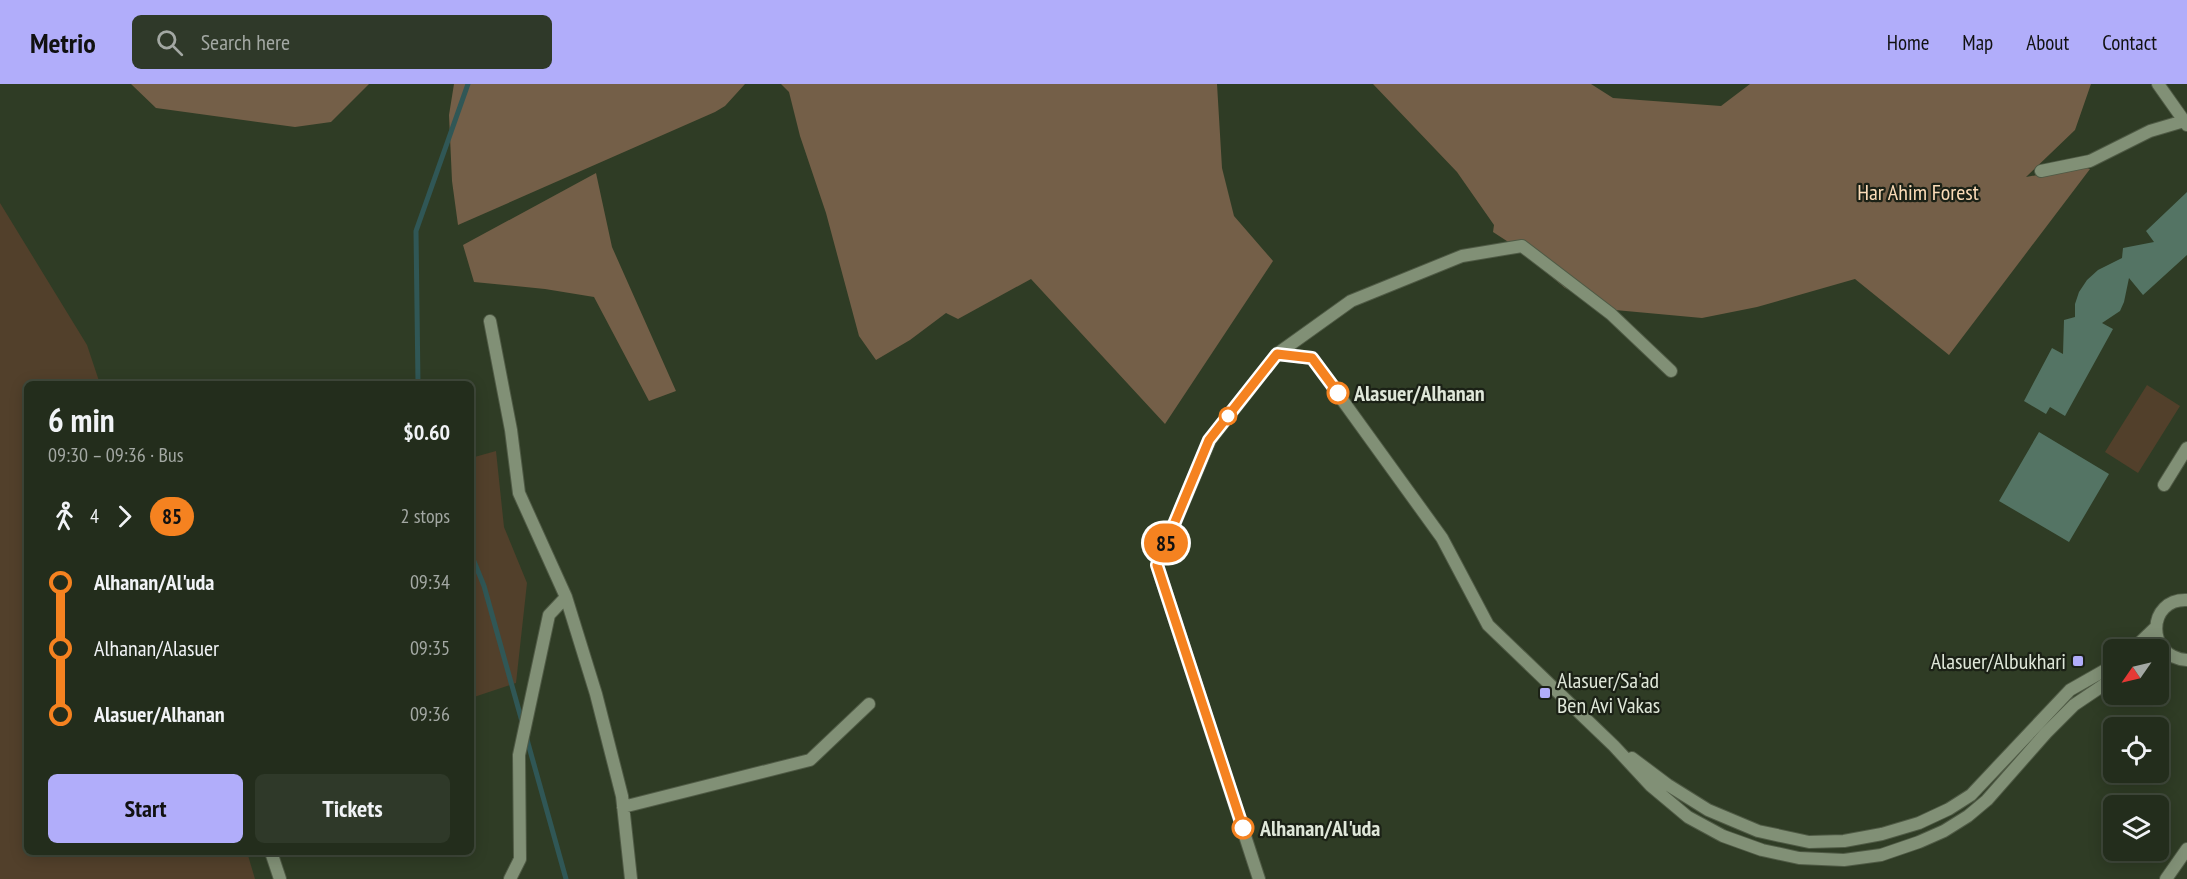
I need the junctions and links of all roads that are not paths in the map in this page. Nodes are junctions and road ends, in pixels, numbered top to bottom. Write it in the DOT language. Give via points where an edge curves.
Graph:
graph roads {
  1 [pos="2158,84"];
  2 [pos="2186,123"];
  3 [pos="2041,171"];
  4 [pos="490,321"];
  5 [pos="1277,354"];
  6 [pos="1671,371"];
  7 [pos="2187,448"];
  8 [pos="2164,485"];
  9 [pos="566,597"];
  10 [pos="2187,600"];
  11 [pos="2156,627"];
  12 [pos="2143,639"];
  13 [pos="2182,661"];
  14 [pos="2103,671"];
  15 [pos="2103,685"];
  16 [pos="869,705"];
  17 [pos="1614,746"];
  18 [pos="623,807"];
  19 [pos="2187,849"];
  20 [pos="272,855"];
  21 [pos="280,879"];
  22 [pos="510,879"];
  23 [pos="631,879"];
  24 [pos="1259,879"];
  25 [pos="2166,879"];
  1 -- 2 [label="street"];
  2 -- 3 [label="street" via="2150,131 2090,162"];
  4 -- 9 [label="street" via="519,493"];
  5 -- 6 [label="street" via="1351,301 1462,256 1522,246 1611,314"];
  5 -- 17 [label="street" via="1312,358 1442,538 1488,625"];
  5 -- 24 [label="street" via="1209,440 1157,565"];
  7 -- 8 [label="street"];
  9 -- 18 [label="street" via="596,694"];
  9 -- 22 [label="street" via="549,615 519,755 520,859"];
  10 -- 11 [label="street" via="2164,609"];
  11 -- 12 [label="street"];
  11 -- 13 [label="street" via="2161,646"];
  14 -- 17 [label="street" via="2070,690 1971,795 1919,823 1844,841 1809,842 1748,827 1708,810"];
  15 -- 17 [label="street" via="2074,705 1968,816 1919,842 1881,855 1844,860 1799,858 1723,836 1688,817 1651,786"];
  16 -- 18 [label="street" via="810,760"];
  18 -- 23 [label="street"];
  19 -- 25 [label="street"];
  20 -- 21 [label="street"];
}
